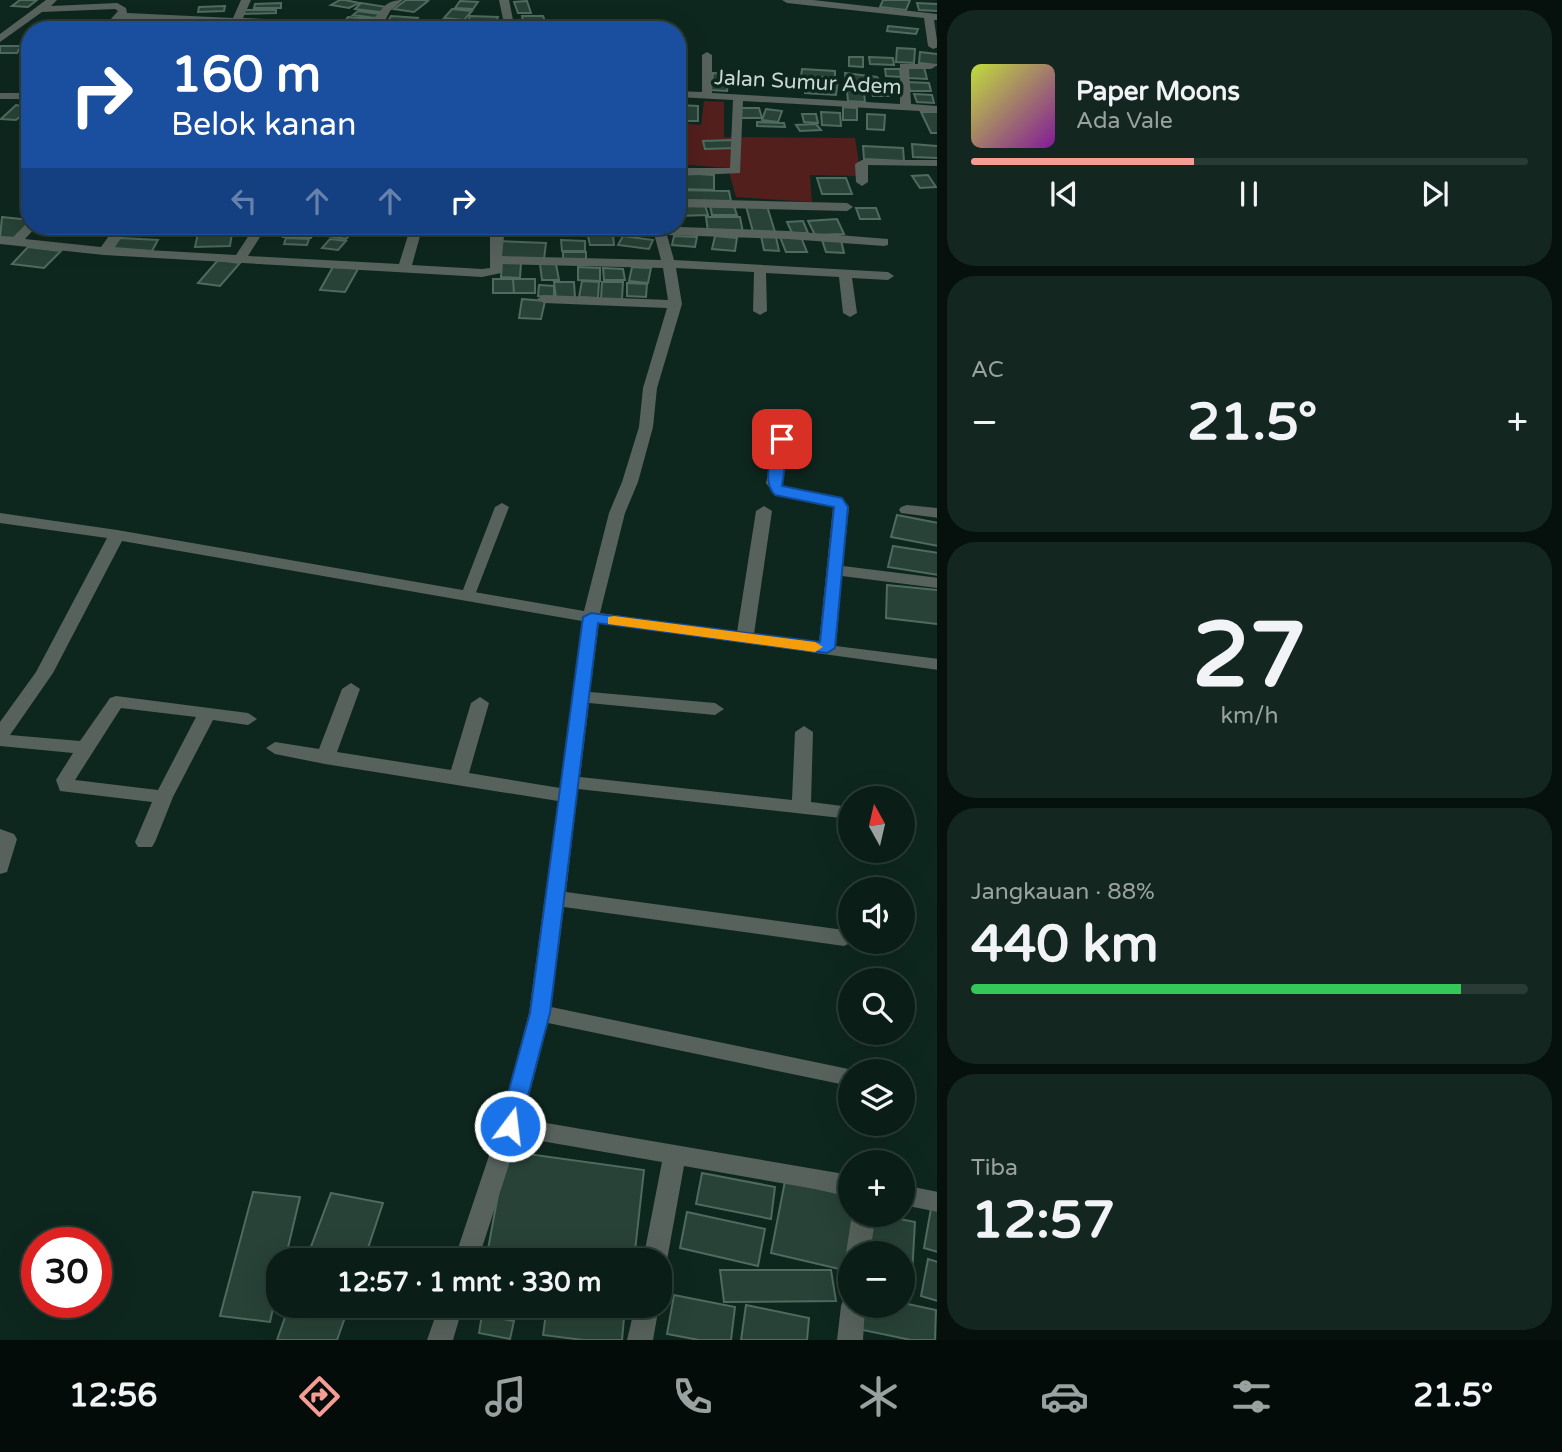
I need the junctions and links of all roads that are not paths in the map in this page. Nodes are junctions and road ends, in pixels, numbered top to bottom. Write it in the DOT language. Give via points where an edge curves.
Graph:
graph roads {
  1 [pos="52,0"];
  2 [pos="247,0"];
  3 [pos="398,0"];
  4 [pos="504,0"];
  5 [pos="773,0"];
  6 [pos="915,0"];
  7 [pos="787,1"];
  8 [pos="846,3"];
  9 [pos="40,9"];
  10 [pos="121,16"];
  11 [pos="913,16"];
  12 [pos="933,17"];
  13 [pos="24,21"];
  14 [pos="116,21"];
  15 [pos="217,21"];
  16 [pos="236,21"];
  17 [pos="380,21"];
  18 [pos="508,21"];
  19 [pos="21,23"];
  20 [pos="0,39"];
  21 [pos="933,46"];
  22 [pos="706,55"];
  23 [pos="931,66"];
  24 [pos="686,95"];
  25 [pos="0,96"];
  26 [pos="21,96"];
  27 [pos="707,96"];
  28 [pos="737,98"];
  29 [pos="906,107"];
  30 [pos="937,109"];
  31 [pos="937,163"];
  32 [pos="686,172"];
  33 [pos="862,182"];
  34 [pos="686,203"];
  35 [pos="847,207"];
  36 [pos="686,230"];
  37 [pos="22,235"];
  38 [pos="116,235"];
  39 [pos="255,235"];
  40 [pos="413,235"];
  41 [pos="498,235"];
  42 [pos="660,235"];
  43 [pos="0,240"];
  44 [pos="15,242"];
  45 [pos="884,242"];
  46 [pos="104,251"];
  47 [pos="240,258"];
  48 [pos="495,260"];
  49 [pos="669,264"];
  50 [pos="760,268"];
  51 [pos="404,270"];
  52 [pos="845,274"];
  53 [pos="888,276"];
  54 [pos="544,299"];
  55 [pos="675,304"];
  56 [pos="760,311"];
  57 [pos="850,313"];
  58 [pos="782,439"];
  59 [pos="502,507"];
  60 [pos="907,510"];
  61 [pos="764,511"];
  62 [pos="937,513"];
  63 [pos="0,518"];
  64 [pos="117,535"];
  65 [pos="836,570"];
  66 [pos="937,583"];
  67 [pos="468,595"];
  68 [pos="591,617"];
  69 [pos="745,638"];
  70 [pos="827,648"];
  71 [pos="937,665"];
  72 [pos="351,689"];
  73 [pos="582,697"];
  74 [pos="480,703"];
  75 [pos="715,709"];
  76 [pos="207,713"];
  77 [pos="248,719"];
  78 [pos="804,732"];
  79 [pos="0,737"];
  80 [pos="85,748"];
  81 [pos="275,748"];
  82 [pos="325,758"];
  83 [pos="458,780"];
  84 [pos="570,789"];
  85 [pos="164,797"];
  86 [pos="801,807"];
  87 [pos="838,812"];
  88 [pos="0,836"];
  89 [pos="145,842"];
  90 [pos="0,867"];
  91 [pos="555,898"];
  92 [pos="838,937"];
  93 [pos="540,1013"];
  94 [pos="838,1075"];
  95 [pos="510,1126"];
  96 [pos="675,1154"];
  97 [pos="838,1183"];
  98 [pos="915,1197"];
  99 [pos="937,1202"];
  100 [pos="470,1248"];
  101 [pos="658,1248"];
  102 [pos="447,1318"];
  103 [pos="645,1318"];
  104 [pos="852,1318"];
  105 [pos="440,1340"];
  106 [pos="640,1340"];
  107 [pos="850,1340"];
  1 -- 9 [label="street"];
  2 -- 16 [label="street"];
  3 -- 17 [label="street"];
  4 -- 18 [label="street"];
  5 -- 7 [label="street"];
  6 -- 11 [label="street"];
  7 -- 8 [label="street"];
  8 -- 11 [label="street"];
  9 -- 10 [label="street" via="117,6 123,10"];
  9 -- 13 [label="street"];
  10 -- 14 [label="street"];
  10 -- 15 [label="street"];
  11 -- 12 [label="street"];
  12 -- 21 [label="street"];
  19 -- 20 [label="street"];
  22 -- 27 [label="street"];
  23 -- 29 [label="street" via="904,66"];
  24 -- 27 [label="street, Jalan Sumur Adem"];
  25 -- 26 [label="street"];
  27 -- 28 [label="street, Jalan Sumur Adem"];
  28 -- 29 [label="street, Jalan Sumur Adem"];
  28 -- 32 [label="street" via="736,171"];
  29 -- 30 [label="street, Jalan Sumur Adem"];
  31 -- 33 [label="street" via="866,162 860,164"];
  34 -- 35 [label="street"];
  36 -- 45 [label="street"];
  37 -- 44 [label="street"];
  38 -- 46 [label="street"];
  39 -- 47 [label="street"];
  40 -- 51 [label="street"];
  41 -- 48 [label="street"];
  42 -- 49 [label="street"];
  43 -- 44 [label="street"];
  44 -- 46 [label="street"];
  46 -- 47 [label="street"];
  47 -- 51 [label="street"];
  48 -- 49 [label="street"];
  48 -- 51 [label="street" via="496,270 487,272"];
  49 -- 50 [label="street"];
  49 -- 55 [label="street"];
  50 -- 52 [label="street"];
  50 -- 56 [label="street"];
  52 -- 53 [label="street"];
  52 -- 57 [label="street"];
  54 -- 55 [label="street"];
  55 -- 68 [label="street" via="650,388 646,427 617,513"];
  58 -- 65 [label="street" via="776,488 837,501 841,507"];
  59 -- 67 [label="lane"];
  60 -- 62 [label="street"];
  61 -- 69 [label="street"];
  63 -- 64 [label="street"];
  64 -- 67 [label="street"];
  64 -- 79 [label="street" via="44,673"];
  65 -- 66 [label="street"];
  65 -- 70 [label="street"];
  67 -- 68 [label="street"];
  68 -- 69 [label="street"];
  68 -- 73 [label="street"];
  69 -- 70 [label="street"];
  70 -- 71 [label="street"];
  72 -- 82 [label="street"];
  73 -- 75 [label="street"];
  73 -- 84 [label="street"];
  74 -- 83 [label="street"];
  76 -- 77 [label="street"];
  76 -- 80 [label="street" via="116,702"];
  76 -- 85 [label="street"];
  78 -- 86 [label="street"];
  79 -- 80 [label="street"];
  80 -- 85 [label="street" via="65,780 67,786"];
  81 -- 82 [label="street"];
  82 -- 83 [label="street"];
  83 -- 84 [label="street"];
  84 -- 86 [label="street"];
  84 -- 91 [label="street"];
  85 -- 89 [label="street"];
  86 -- 87 [label="street"];
  88 -- 90 [label="street" via="8,845"];
  91 -- 92 [label="street"];
  91 -- 93 [label="street"];
  93 -- 94 [label="street"];
  93 -- 95 [label="street"];
  95 -- 96 [label="street"];
  95 -- 100 [label="street"];
  96 -- 97 [label="street"];
  96 -- 101 [label="street"];
  98 -- 99 [label="street"];
  102 -- 105 [label="street"];
  103 -- 106 [label="street"];
  104 -- 107 [label="street"];
}
